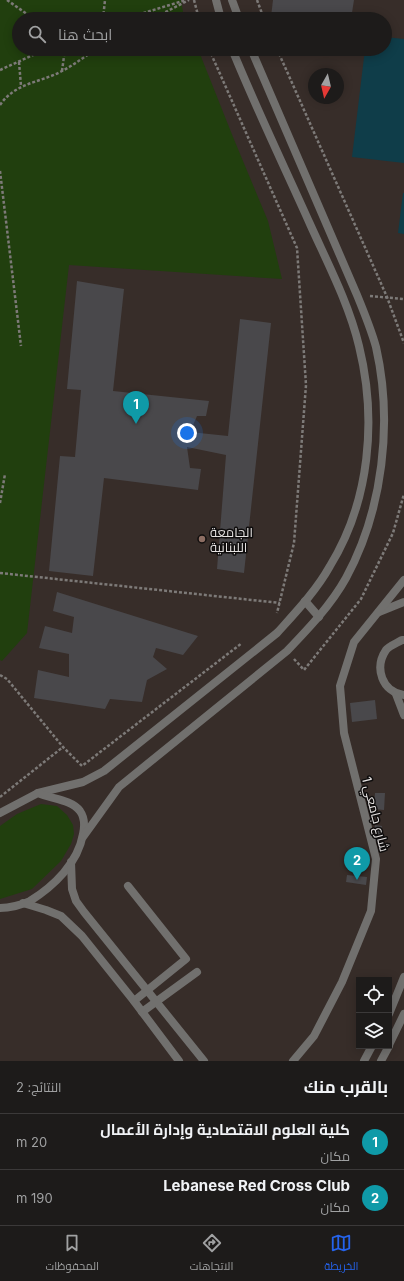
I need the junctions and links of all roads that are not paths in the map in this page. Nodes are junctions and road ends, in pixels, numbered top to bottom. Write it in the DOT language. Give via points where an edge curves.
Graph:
graph roads {
  1 [pos="216,0"];
  2 [pos="232,0"];
  3 [pos="219,12"];
  4 [pos="236,12"];
  5 [pos="235,56"];
  6 [pos="254,56"];
  7 [pos="322,250"];
  8 [pos="340,255"];
  9 [pos="404,580"];
  10 [pos="305,602"];
  11 [pos="404,602"];
  12 [pos="378,612"];
  13 [pos="319,617"];
  14 [pos="404,640"];
  15 [pos="400,694"];
  16 [pos="404,715"];
  17 [pos="38,794"];
  18 [pos="0,813"];
  19 [pos="83,837"];
  20 [pos="71,862"];
  21 [pos="128,886"];
  22 [pos="23,903"];
  23 [pos="0,908"];
  24 [pos="197,972"];
  25 [pos="404,977"];
  26 [pos="148,990"];
  27 [pos="134,1001"];
  28 [pos="156,1002"];
  29 [pos="142,1012"];
  30 [pos="389,1013"];
  31 [pos="404,1014"];
  32 [pos="392,1040"];
  33 [pos="370,1049"];
  34 [pos="387,1049"];
  35 [pos="179,1061"];
  36 [pos="204,1061"];
  37 [pos="293,1061"];
  38 [pos="364,1061"];
  39 [pos="381,1061"];
  1 -- 3 [label="street"];
  2 -- 4 [label="street"];
  5 -- 7 [label="street"];
  6 -- 8 [label="street"];
  7 -- 8 [label="street"];
  7 -- 10 [label="street" via="359,345 368,393 369,421 367,455 353,516 330,566"];
  8 -- 13 [label="street" via="376,347 383,397 382,465 368,525 357,555 346,578"];
  9 -- 12 [label="street, شارع جامعي 1"];
  10 -- 13 [label="street"];
  10 -- 17 [label="street" via="277,634 104,771 83,782"];
  11 -- 12 [label="street"];
  12 -- 37 [label="street, شارع جامعي 1" via="354,642 340,686 344,733 376,859 371,911 342,982 314,1036"];
  13 -- 19 [label="street" via="287,651 119,787"];
  14 -- 15 [label="street" via="387,649 379,665 383,682"];
  15 -- 16 [label="street"];
  17 -- 18 [label="street"];
  17 -- 19 [label="street" via="66,801 79,809 84,818"];
  19 -- 20 [label="street"];
  20 -- 22 [label="street" via="51,885"];
  20 -- 26 [label="street" via="72,888 76,900 87,917"];
  21 -- 26 [label="street" via="186,959"];
  22 -- 23 [label="street"];
  22 -- 27 [label="street" via="60,916 71,925"];
  24 -- 28 [label="street"];
  25 -- 30 [label="street"];
  26 -- 27 [label="street"];
  26 -- 28 [label="street"];
  27 -- 29 [label="street"];
  28 -- 29 [label="street"];
  28 -- 36 [label="street"];
  29 -- 35 [label="street"];
  31 -- 32 [label="street"];
  33 -- 38 [label="street"];
  34 -- 39 [label="street"];
}
